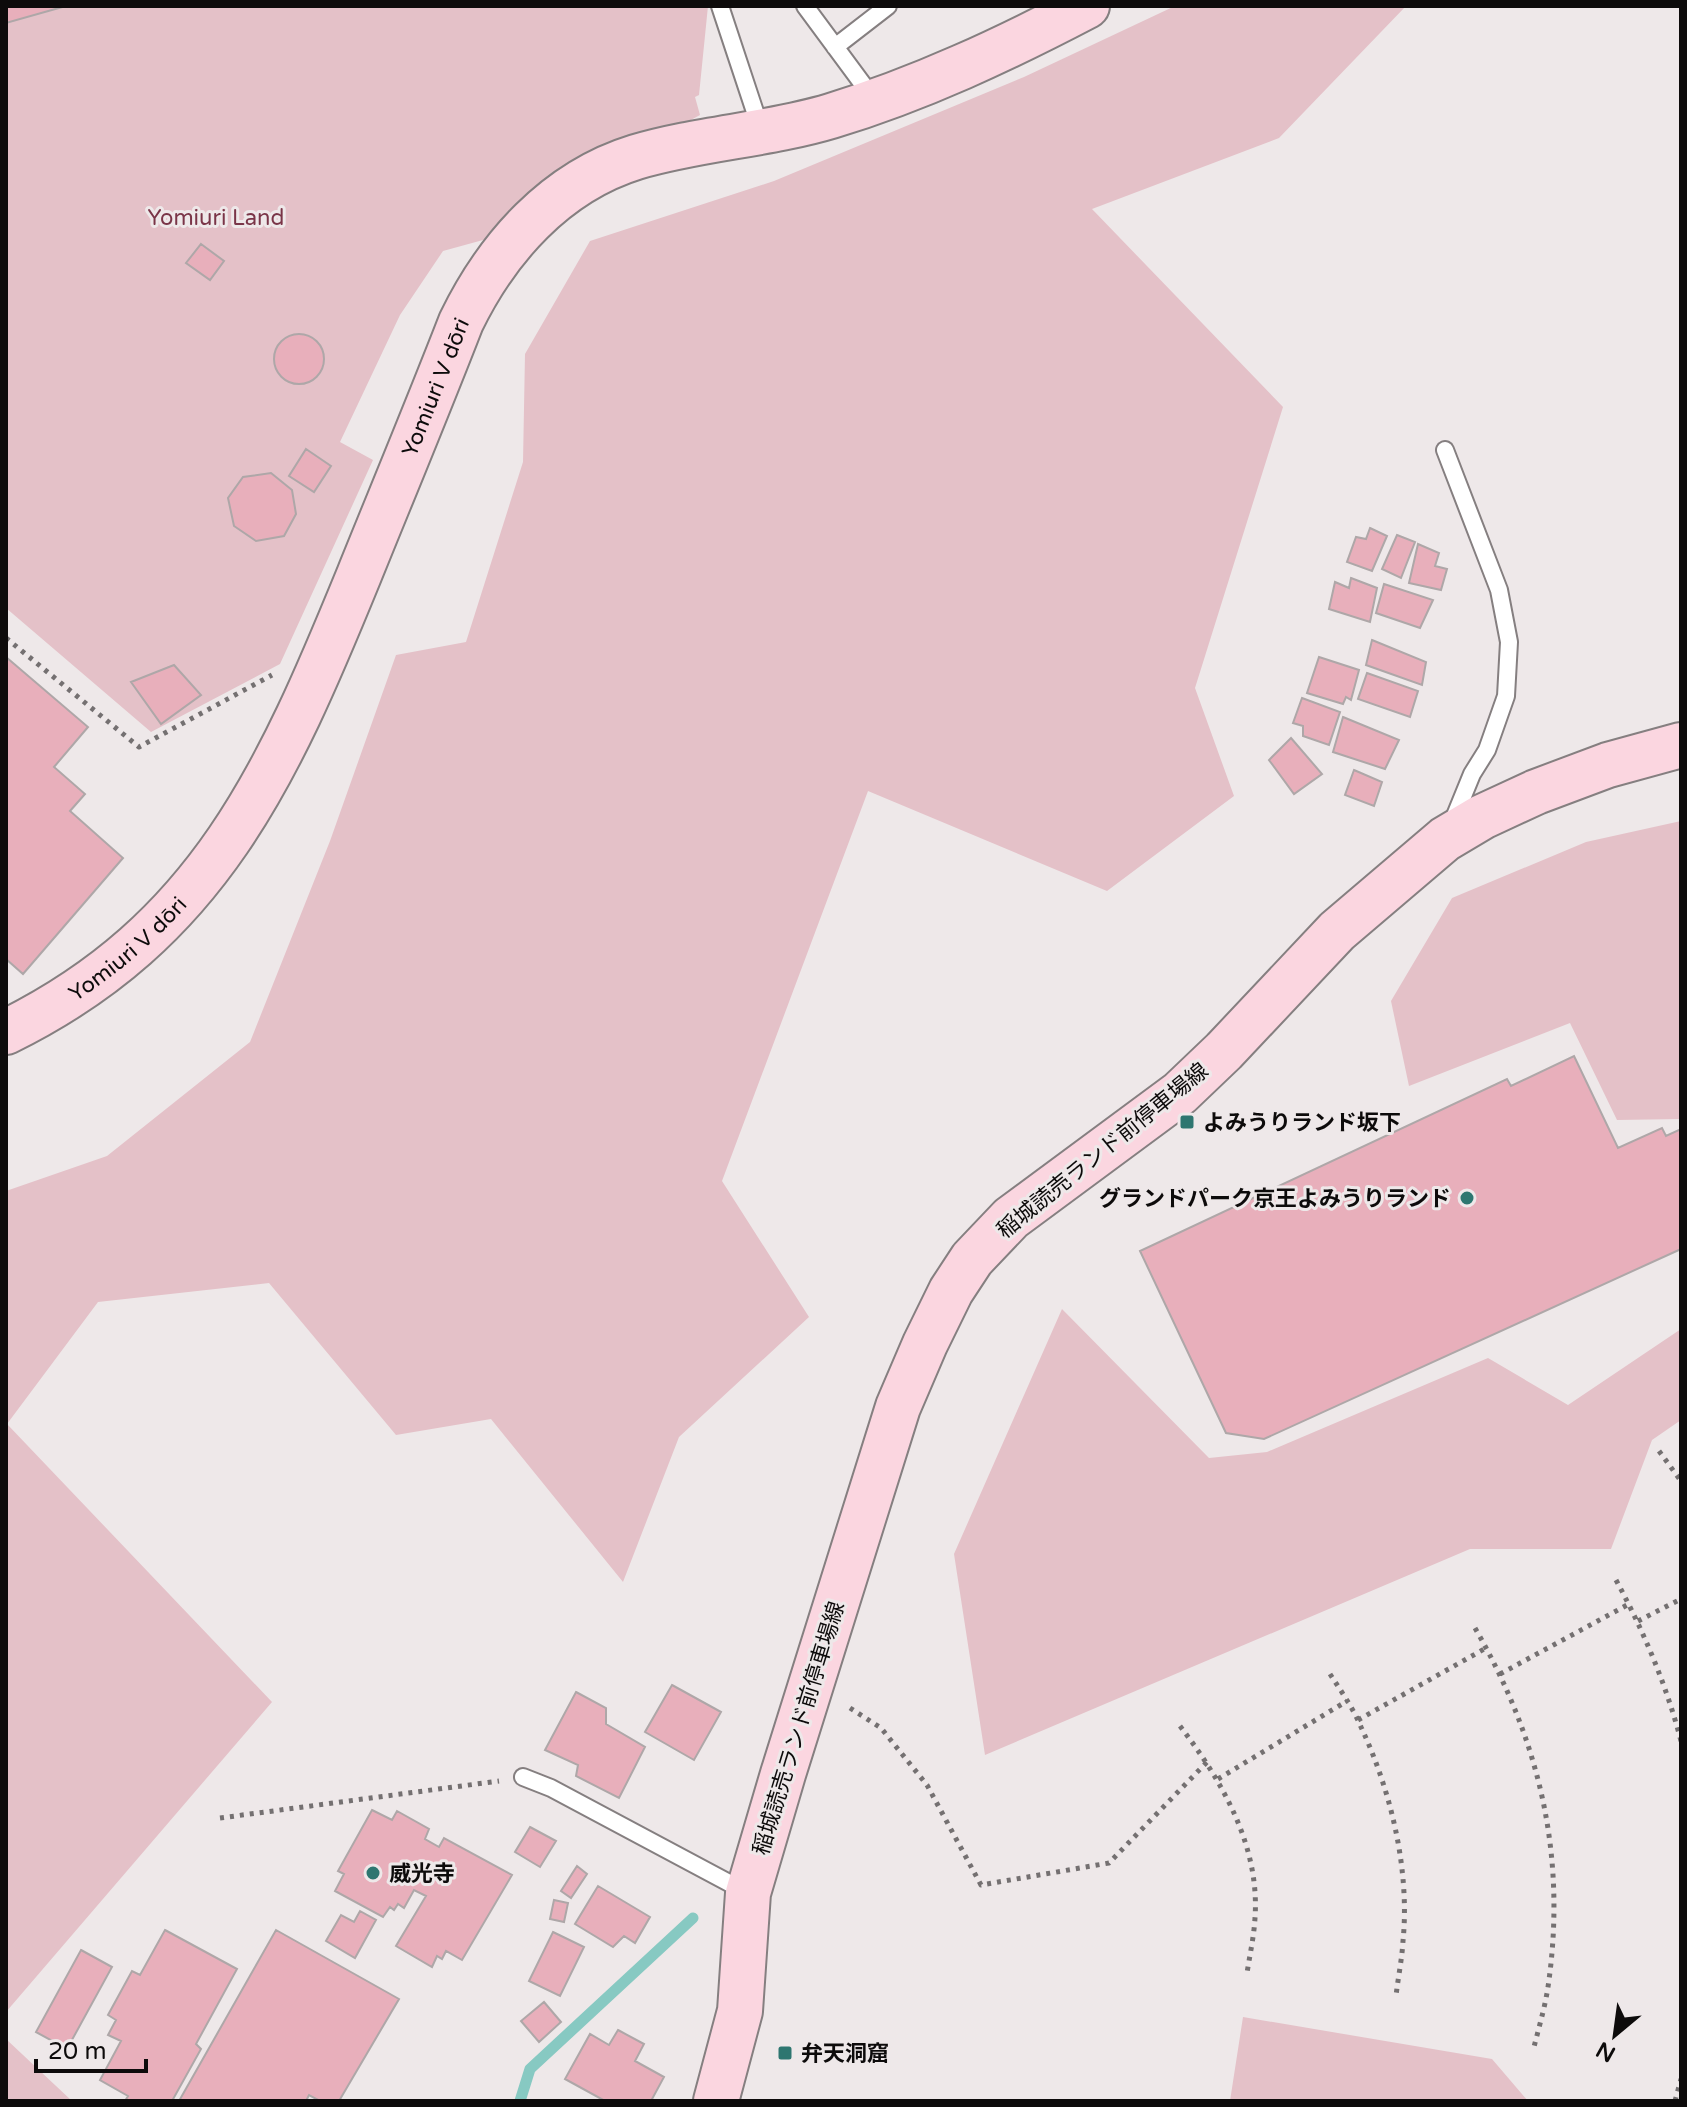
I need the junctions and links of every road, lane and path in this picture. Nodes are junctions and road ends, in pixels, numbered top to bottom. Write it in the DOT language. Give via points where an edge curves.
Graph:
graph roads {
  1 [pos="720,6"];
  2 [pos="805,6"];
  3 [pos="888,6"];
  4 [pos="1087,6"];
  5 [pos="835,47"];
  6 [pos="876,102"];
  7 [pos="762,132"];
  8 [pos="1445,450"];
  9 [pos="6,638"];
  10 [pos="281,671"];
  11 [pos="1681,745"];
  12 [pos="1445,839"];
  13 [pos="6,1032"];
  14 [pos="1659,1451"];
  15 [pos="1681,1481"];
  16 [pos="1616,1580"];
  17 [pos="1681,1599"];
  18 [pos="1629,1604"];
  19 [pos="1638,1621"];
  20 [pos="1475,1628"];
  21 [pos="1486,1648"];
  22 [pos="1330,1674"];
  23 [pos="1500,1675"];
  24 [pos="1347,1701"];
  25 [pos="850,1708"];
  26 [pos="1358,1720"];
  27 [pos="1180,1726"];
  28 [pos="1681,1741"];
  29 [pos="1207,1762"];
  30 [pos="523,1777"];
  31 [pos="1217,1779"];
  32 [pos="220,1818"];
  33 [pos="748,1893"];
  34 [pos="1247,1973"];
  35 [pos="1396,1996"];
  36 [pos="1534,2047"];
  37 [pos="1681,2079"];
  38 [pos="716,2101"];
  39 [pos="1675,2101"];
  1 -- 7 [label="lane"];
  2 -- 5 [label="lane"];
  3 -- 5 [label="lane"];
  4 -- 6 [label="main road, Yomiuri V dōri"];
  5 -- 6 [label="lane"];
  6 -- 7 [label="main road, Yomiuri V dōri"];
  7 -- 13 [label="main road, Yomiuri V dōri" via="664,150 612,166 559,197 513,239 461,322 333,638 270,776 236,830 189,894 128,953 48,1010"];
  8 -- 12 [label="lane" via="1499,590 1509,642 1506,696"];
  9 -- 10 [label="path" via="139,747"];
  11 -- 12 [label="main road, 稲城読売ランド前停車場線" via="1536,792"];
  12 -- 33 [label="main road, 稲城読売ランド前停車場線" via="1337,931 1180,1093 1021,1209 972,1259 931,1331 898,1407"];
  14 -- 15 [label="path"];
  16 -- 18 [label="path"];
  17 -- 19 [label="path"];
  18 -- 19 [label="path"];
  18 -- 23 [label="path"];
  19 -- 28 [label="path"];
  20 -- 21 [label="path"];
  21 -- 23 [label="path"];
  21 -- 26 [label="path"];
  22 -- 24 [label="path"];
  23 -- 36 [label="path" via="1533,1755 1553,1855 1548,1988"];
  24 -- 26 [label="path"];
  24 -- 31 [label="path"];
  25 -- 29 [label="path" via="881,1728 927,1785 981,1885 1109,1863"];
  26 -- 35 [label="path" via="1379,1773 1402,1872 1404,1938"];
  27 -- 29 [label="path"];
  29 -- 31 [label="path"];
  30 -- 32 [label="path"];
  30 -- 33 [label="lane"];
  31 -- 34 [label="path" via="1252,1865 1255,1915"];
  33 -- 38 [label="main road, 稲城読売ランド前停車場線" via="740,2011"];
  37 -- 39 [label="path"];
}
